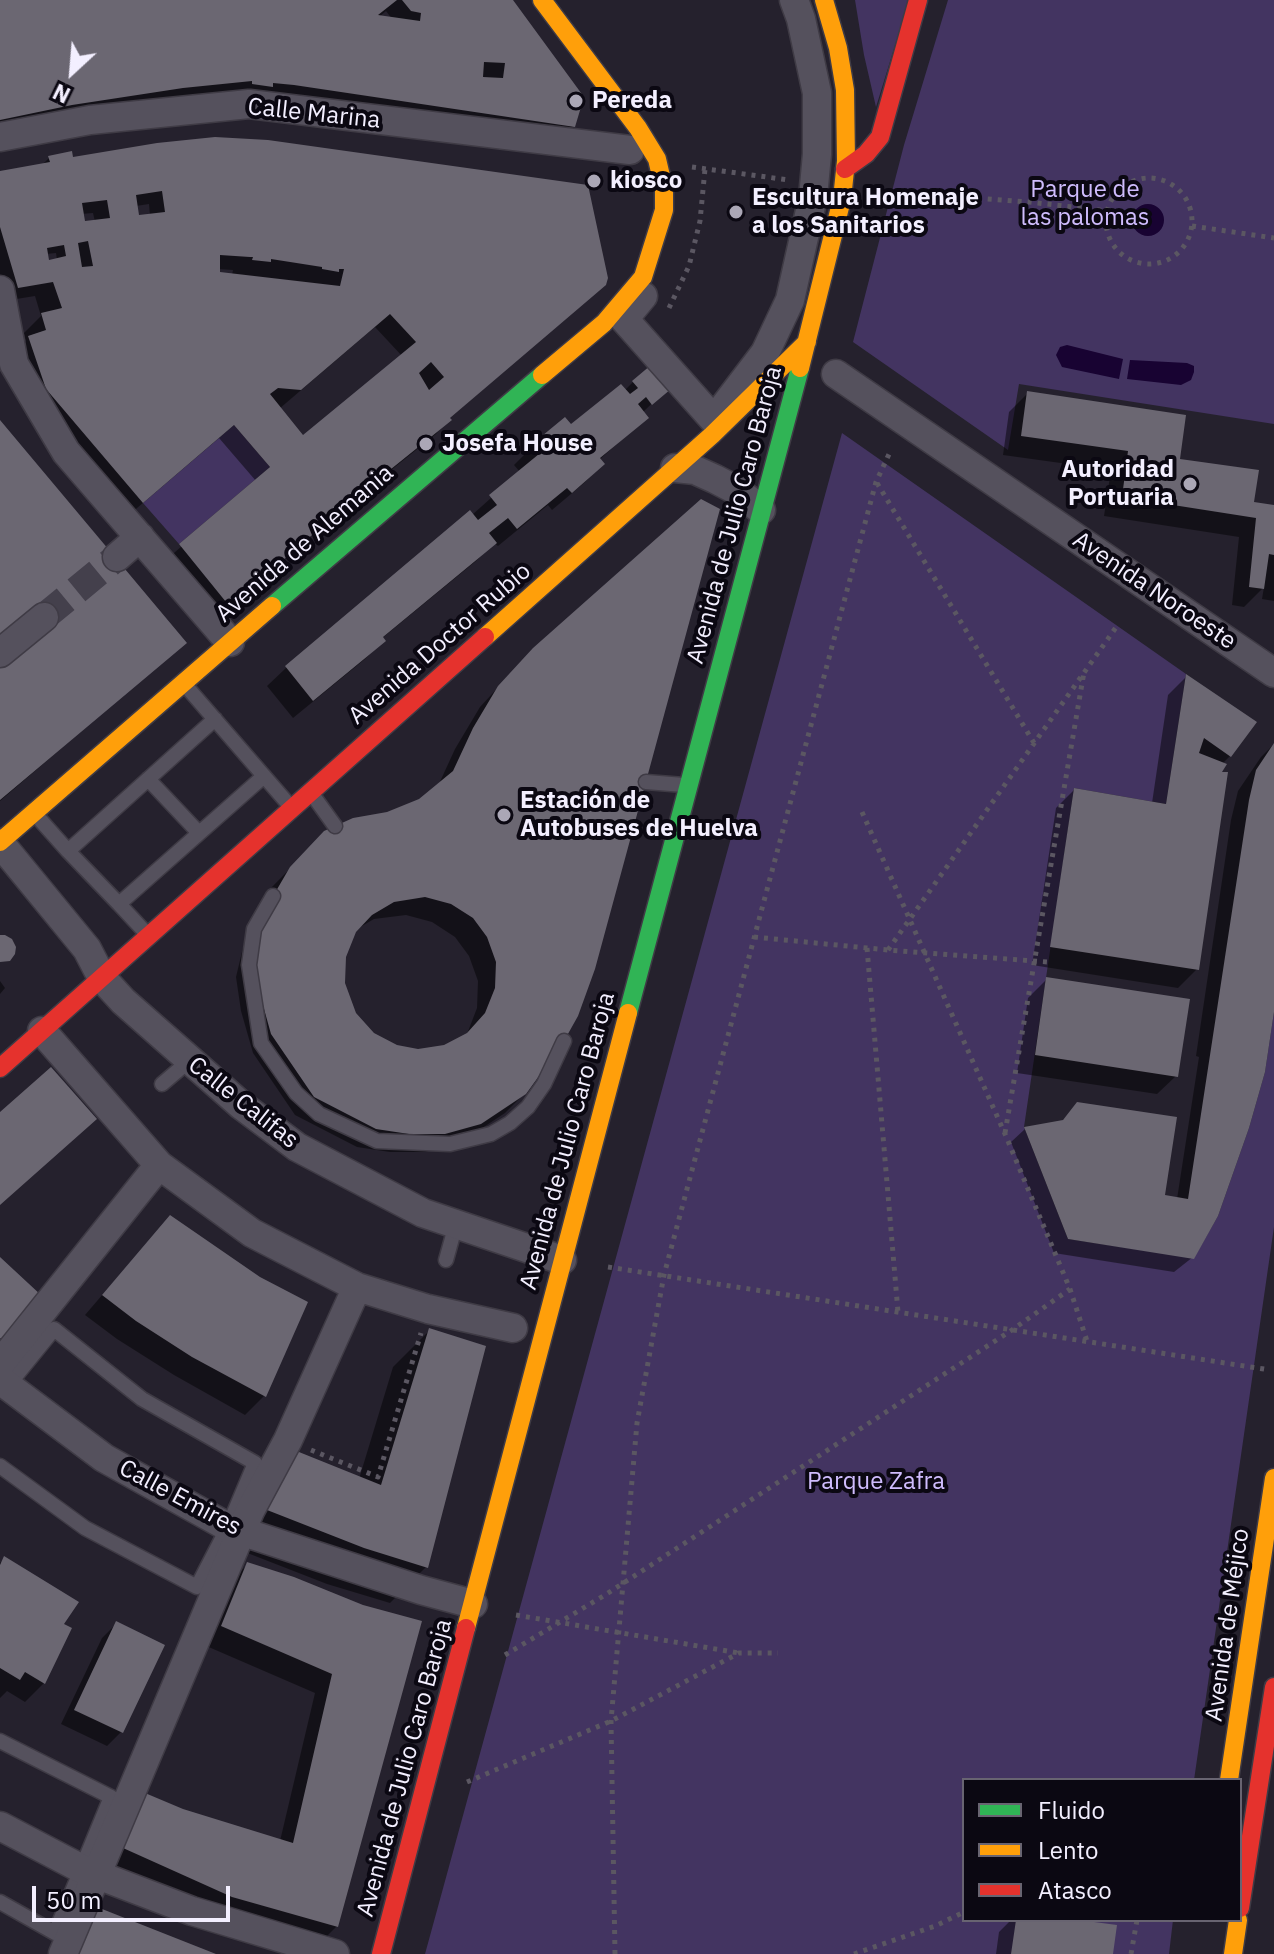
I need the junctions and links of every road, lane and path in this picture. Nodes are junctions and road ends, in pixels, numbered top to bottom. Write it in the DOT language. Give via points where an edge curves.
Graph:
graph roads {
  1 [pos="542,0"];
  2 [pos="558,0"];
  3 [pos="794,0"];
  4 [pos="824,0"];
  5 [pos="918,0"];
  6 [pos="0,137"];
  7 [pos="630,150"];
  8 [pos="675,165"];
  9 [pos="845,169"];
  10 [pos="814,183"];
  11 [pos="871,191"];
  12 [pos="1108,211"];
  13 [pos="1192,226"];
  14 [pos="1274,238"];
  15 [pos="0,290"];
  16 [pos="807,342"];
  17 [pos="7,370"];
  18 [pos="836,374"];
  19 [pos="890,452"];
  20 [pos="675,468"];
  21 [pos="876,482"];
  22 [pos="761,510"];
  23 [pos="140,537"];
  24 [pos="117,557"];
  25 [pos="44,617"];
  26 [pos="1117,626"];
  27 [pos="230,642"];
  28 [pos="0,653"];
  29 [pos="1084,672"];
  30 [pos="1274,673"];
  31 [pos="182,682"];
  32 [pos="215,719"];
  33 [pos="1034,743"];
  34 [pos="264,776"];
  35 [pos="148,779"];
  36 [pos="646,782"];
  37 [pos="688,785"];
  38 [pos="310,791"];
  39 [pos="293,809"];
  40 [pos="862,812"];
  41 [pos="35,814"];
  42 [pos="335,826"];
  43 [pos="199,833"];
  44 [pos="0,843"];
  45 [pos="68,851"];
  46 [pos="273,896"];
  47 [pos="119,904"];
  48 [pos="910,920"];
  49 [pos="149,937"];
  50 [pos="754,937"];
  51 [pos="867,948"];
  52 [pos="888,950"];
  53 [pos="924,953"];
  54 [pos="1048,962"];
  55 [pos="102,978"];
  56 [pos="42,1031"];
  57 [pos="564,1041"];
  58 [pos="189,1061"];
  59 [pos="0,1068"];
  60 [pos="162,1084"];
  61 [pos="1005,1134"];
  62 [pos="159,1165"];
  63 [pos="456,1224"];
  64 [pos="446,1260"];
  65 [pos="562,1260"];
  66 [pos="608,1267"];
  67 [pos="664,1275"];
  68 [pos="357,1287"];
  69 [pos="1070,1289"];
  70 [pos="428,1309"];
  71 [pos="898,1312"];
  72 [pos="513,1328"];
  73 [pos="1012,1330"];
  74 [pos="1087,1342"];
  75 [pos="1270,1370"];
  76 [pos="2,1382"];
  77 [pos="288,1440"];
  78 [pos="0,1466"];
  79 [pos="1274,1478"];
  80 [pos="235,1530"];
  81 [pos="624,1581"];
  82 [pos="473,1604"];
  83 [pos="516,1615"];
  84 [pos="560,1622"];
  85 [pos="619,1631"];
  86 [pos="739,1653"];
  87 [pos="778,1653"];
  88 [pos="505,1655"];
  89 [pos="1274,1687"];
  90 [pos="611,1721"];
  91 [pos="0,1741"];
  92 [pos="1229,1778"];
  93 [pos="467,1782"];
  94 [pos="0,1826"];
  95 [pos="89,1872"];
  96 [pos="1242,1895"];
  97 [pos="0,1902"];
  98 [pos="962,1913"];
  99 [pos="1137,1922"];
  100 [pos="1238,1922"];
  101 [pos="63,1954"];
  102 [pos="335,1954"];
  103 [pos="381,1954"];
  104 [pos="615,1954"];
  105 [pos="854,1954"];
  106 [pos="1131,1954"];
  107 [pos="1233,1954"];
  1 -- 27 [label="main road, Avenida de Alemania" via="657,159 664,210 643,277 604,323"];
  2 -- 8 [label="street"];
  3 -- 10 [label="street" via="817,93"];
  4 -- 9 [label="main road, Avenida de Julio Caro Baroja" via="845,90"];
  5 -- 9 [label="main road" via="880,137"];
  6 -- 7 [label="street, Calle Marina" via="90,120 249,104"];
  8 -- 10 [label="path"];
  8 -- 10 [label="street" via="671,240 656,281 624,319 714,420 765,353 790,300"];
  9 -- 16 [label="main road, Avenida de Julio Caro Baroja"];
  11 -- 12 [label="path"];
  12 -- 13 [label="path" via="1126,184 1152,177 1177,187 1186,198"];
  12 -- 13 [label="path" via="1113,244 1122,254 1147,264 1173,257"];
  13 -- 14 [label="path"];
  15 -- 17 [label="street"];
  16 -- 20 [label="main road, Avenida Doctor Rubio"];
  16 -- 22 [label="main road, Avenida de Julio Caro Baroja"];
  17 -- 23 [label="street" via="66,452"];
  18 -- 30 [label="street, Avenida Noroeste"];
  19 -- 21 [label="path"];
  20 -- 22 [label="street" via="715,479"];
  20 -- 38 [label="main road, Avenida Doctor Rubio"];
  21 -- 33 [label="path"];
  21 -- 50 [label="path"];
  22 -- 37 [label="main road, Avenida de Julio Caro Baroja"];
  23 -- 24 [label="street"];
  23 -- 27 [label="street"];
  25 -- 28 [label="street"];
  26 -- 29 [label="path"];
  27 -- 31 [label="main road, Avenida de Alemania"];
  29 -- 33 [label="path"];
  29 -- 61 [label="path"];
  31 -- 32 [label="lane"];
  31 -- 41 [label="main road, Avenida de Alemania"];
  32 -- 34 [label="lane"];
  32 -- 35 [label="lane"];
  33 -- 48 [label="path"];
  34 -- 39 [label="lane"];
  34 -- 43 [label="lane"];
  35 -- 43 [label="lane"];
  35 -- 45 [label="lane"];
  36 -- 37 [label="lane"];
  37 -- 65 [label="main road, Avenida de Julio Caro Baroja"];
  38 -- 39 [label="main road, Avenida Doctor Rubio"];
  38 -- 42 [label="lane"];
  39 -- 49 [label="main road, Avenida Doctor Rubio"];
  40 -- 48 [label="path"];
  41 -- 44 [label="main road, Avenida de Alemania"];
  41 -- 45 [label="lane"];
  43 -- 47 [label="lane"];
  44 -- 55 [label="street, Calle Califas" via="87,949"];
  45 -- 47 [label="lane"];
  46 -- 57 [label="lane" via="254,929 249,965 261,1043 296,1093 319,1114 392,1143 450,1144 491,1134 528,1107"];
  47 -- 49 [label="lane"];
  48 -- 52 [label="path"];
  48 -- 53 [label="path"];
  49 -- 55 [label="main road, Avenida Doctor Rubio"];
  50 -- 51 [label="path"];
  50 -- 67 [label="path"];
  51 -- 52 [label="path"];
  51 -- 71 [label="path"];
  52 -- 53 [label="path"];
  53 -- 54 [label="path"];
  53 -- 61 [label="path"];
  55 -- 56 [label="main road, Avenida Doctor Rubio"];
  55 -- 58 [label="street, Calle Califas"];
  56 -- 59 [label="main road, Avenida Doctor Rubio"];
  56 -- 62 [label="street"];
  58 -- 60 [label="lane"];
  58 -- 63 [label="street, Calle Califas" via="297,1147 423,1213"];
  61 -- 69 [label="path"];
  62 -- 68 [label="street" via="252,1233"];
  62 -- 76 [label="street"];
  63 -- 64 [label="lane"];
  63 -- 65 [label="street, Calle Califas"];
  65 -- 82 [label="main road, Avenida de Julio Caro Baroja"];
  66 -- 67 [label="path"];
  67 -- 71 [label="path"];
  67 -- 81 [label="path" via="637,1423"];
  68 -- 70 [label="street"];
  68 -- 77 [label="street"];
  69 -- 73 [label="path"];
  69 -- 74 [label="path"];
  70 -- 72 [label="street"];
  70 -- 77 [label="path" via="378,1477"];
  71 -- 73 [label="path"];
  73 -- 74 [label="path"];
  73 -- 81 [label="path"];
  74 -- 75 [label="path"];
  76 -- 80 [label="street, Calle Emires" via="104,1458"];
  76 -- 80 [label="lane" via="54,1329 142,1399 255,1463"];
  77 -- 80 [label="street"];
  78 -- 80 [label="lane" via="85,1528 197,1587"];
  79 -- 92 [label="main road, Avenida de Méjico"];
  80 -- 82 [label="street, Calle Emires"];
  80 -- 95 [label="street"];
  81 -- 84 [label="path"];
  81 -- 85 [label="path"];
  82 -- 103 [label="main road, Avenida de Julio Caro Baroja"];
  83 -- 84 [label="path"];
  84 -- 85 [label="path"];
  84 -- 88 [label="path"];
  85 -- 86 [label="path"];
  85 -- 90 [label="path"];
  86 -- 87 [label="path"];
  86 -- 90 [label="path"];
  89 -- 96 [label="main road"];
  90 -- 93 [label="path"];
  90 -- 104 [label="path"];
  91 -- 95 [label="lane" via="111,1797"];
  94 -- 95 [label="street"];
  95 -- 97 [label="lane" via="55,1933"];
  95 -- 101 [label="street"];
  95 -- 102 [label="street" via="192,1911"];
  98 -- 105 [label="path"];
  99 -- 106 [label="path"];
  100 -- 107 [label="main road"];
}
